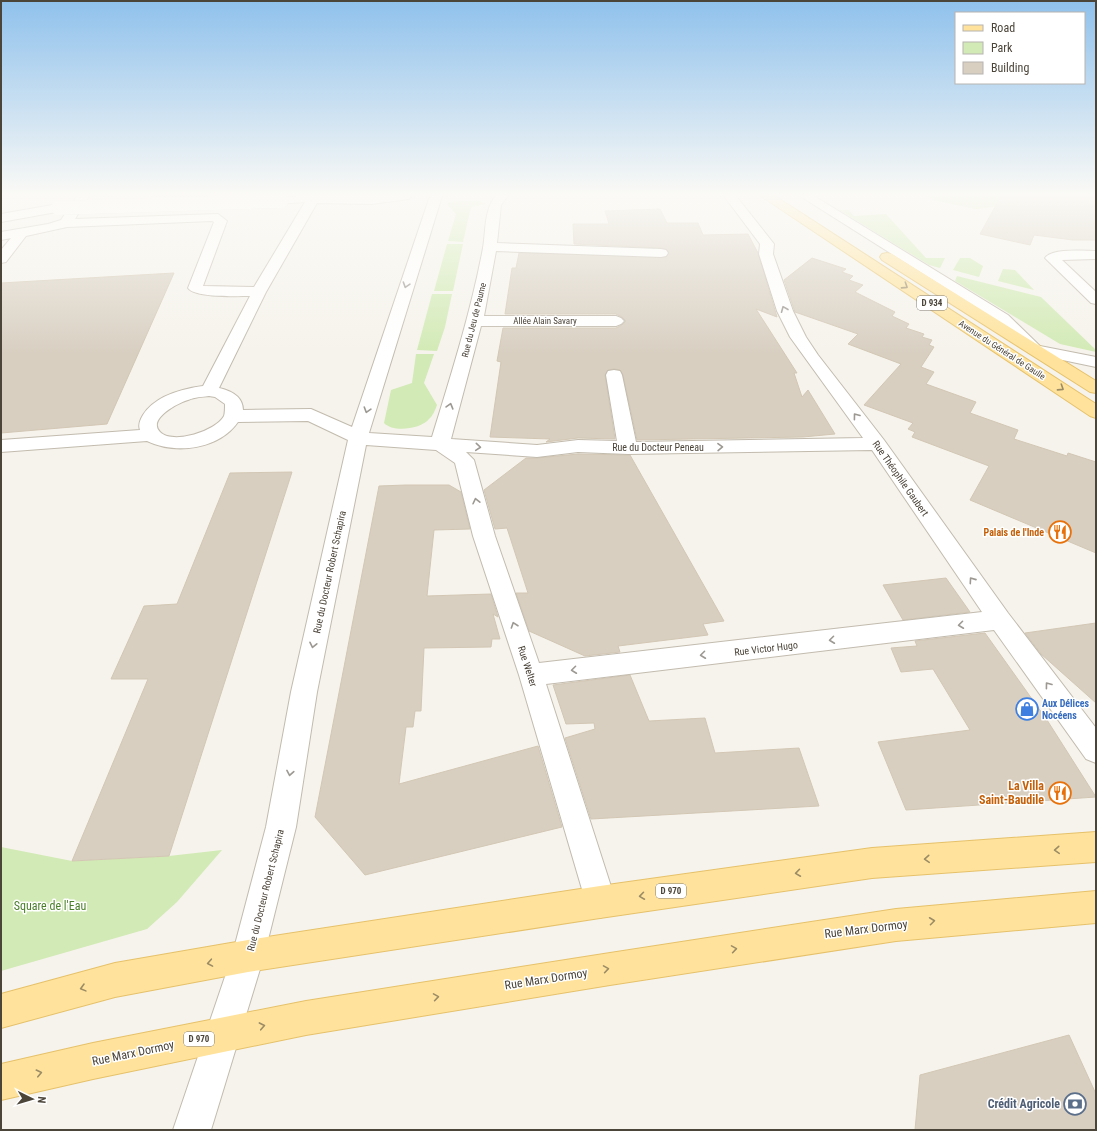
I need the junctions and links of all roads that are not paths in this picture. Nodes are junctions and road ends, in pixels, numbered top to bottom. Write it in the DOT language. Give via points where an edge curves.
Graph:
graph roads {
  1 [pos="9,249"];
  2 [pos="210,249"];
  3 [pos="284,249"];
  4 [pos="417,249"];
  5 [pos="490,249"];
  6 [pos="533,249"];
  7 [pos="767,249"];
  8 [pos="847,249"];
  9 [pos="883,249"];
  10 [pos="661,254"];
  11 [pos="1096,255"];
  12 [pos="1,259"];
  13 [pos="933,280"];
  14 [pos="259,292"];
  15 [pos="1096,300"];
  16 [pos="475,321"];
  17 [pos="616,321"];
  18 [pos="1034,350"];
  19 [pos="1096,362"];
  20 [pos="614,375"];
  21 [pos="1096,388"];
  22 [pos="209,391"];
  23 [pos="1096,412"];
  24 [pos="234,416"];
  25 [pos="152,435"];
  26 [pos="358,438"];
  27 [pos="440,444"];
  28 [pos="877,444"];
  29 [pos="1,446"];
  30 [pos="628,448"];
  31 [pos="1000,620"];
  32 [pos="531,675"];
  33 [pos="1096,750"];
  34 [pos="1096,847"];
  35 [pos="600,902"];
  36 [pos="1096,907"];
  37 [pos="248,956"];
  38 [pos="1,1011"];
  39 [pos="224,1034"];
  40 [pos="1,1082"];
  41 [pos="192,1130"];
  1 -- 12 [label="street"];
  2 -- 14 [label="street" via="194,288"];
  3 -- 14 [label="street"];
  4 -- 26 [label="street, Rue du Docteur Robert Schapira, one-way"];
  5 -- 16 [label="street, Rue du Jeu de Paume"];
  6 -- 10 [label="street"];
  28 -- 7 [label="street, Rue Théophile Gaubert, one-way" via="798,337 785,311"];
  8 -- 23 [label="main road, Avenue du Général de Gaulle / D 934, one-way"];
  9 -- 13 [label="street"];
  11 -- 15 [label="street" via="1052,258"];
  13 -- 18 [label="main road, Avenue du Général de Gaulle / D 934"];
  14 -- 22 [label="street"];
  16 -- 17 [label="street, Allée Alain Savary"];
  27 -- 16 [label="street, Rue du Jeu de Paume, one-way"];
  18 -- 19 [label="street"];
  18 -- 21 [label="main road, Avenue du Général de Gaulle / D 934"];
  20 -- 30 [label="street"];
  22 -- 24 [label="street" via="220,393 234,402"];
  22 -- 25 [label="street" via="184,394 161,405 149,421 148,428"];
  24 -- 25 [label="street" via="228,425 217,433 188,443 173,443"];
  24 -- 26 [label="street" via="311,415"];
  25 -- 29 [label="street"];
  26 -- 27 [label="street, Rue du Docteur Peneau"];
  26 -- 37 [label="street, Rue du Docteur Robert Schapira, one-way" via="304,692 281,826"];
  27 -- 30 [label="street, Rue du Docteur Peneau, one-way" via="537,451 578,446"];
  32 -- 27 [label="street, Rue Welter, one-way" via="484,536 464,460"];
  30 -- 28 [label="street, Rue du Docteur Peneau, one-way"];
  31 -- 28 [label="street, Rue Théophile Gaubert, one-way"];
  31 -- 32 [label="street, Rue Victor Hugo, one-way"];
  33 -- 31 [label="street, Rue Théophile Gaubert, one-way"];
  32 -- 35 [label="street, Rue Welter"];
  34 -- 35 [label="main road, D 970, one-way" via="872,862"];
  35 -- 37 [label="main road, D 970"];
  39 -- 36 [label="main road, Rue Marx Dormoy / D 970, one-way" via="306,1018 811,937 940,920"];
  37 -- 38 [label="main road, D 970, one-way" via="115,980"];
  37 -- 39 [label="street, Rue du Docteur Robert Schapira"];
  40 -- 39 [label="main road, Rue Marx Dormoy / D 970, one-way"];
  39 -- 41 [label="street, Rue du Docteur Robert Schapira"];
}
